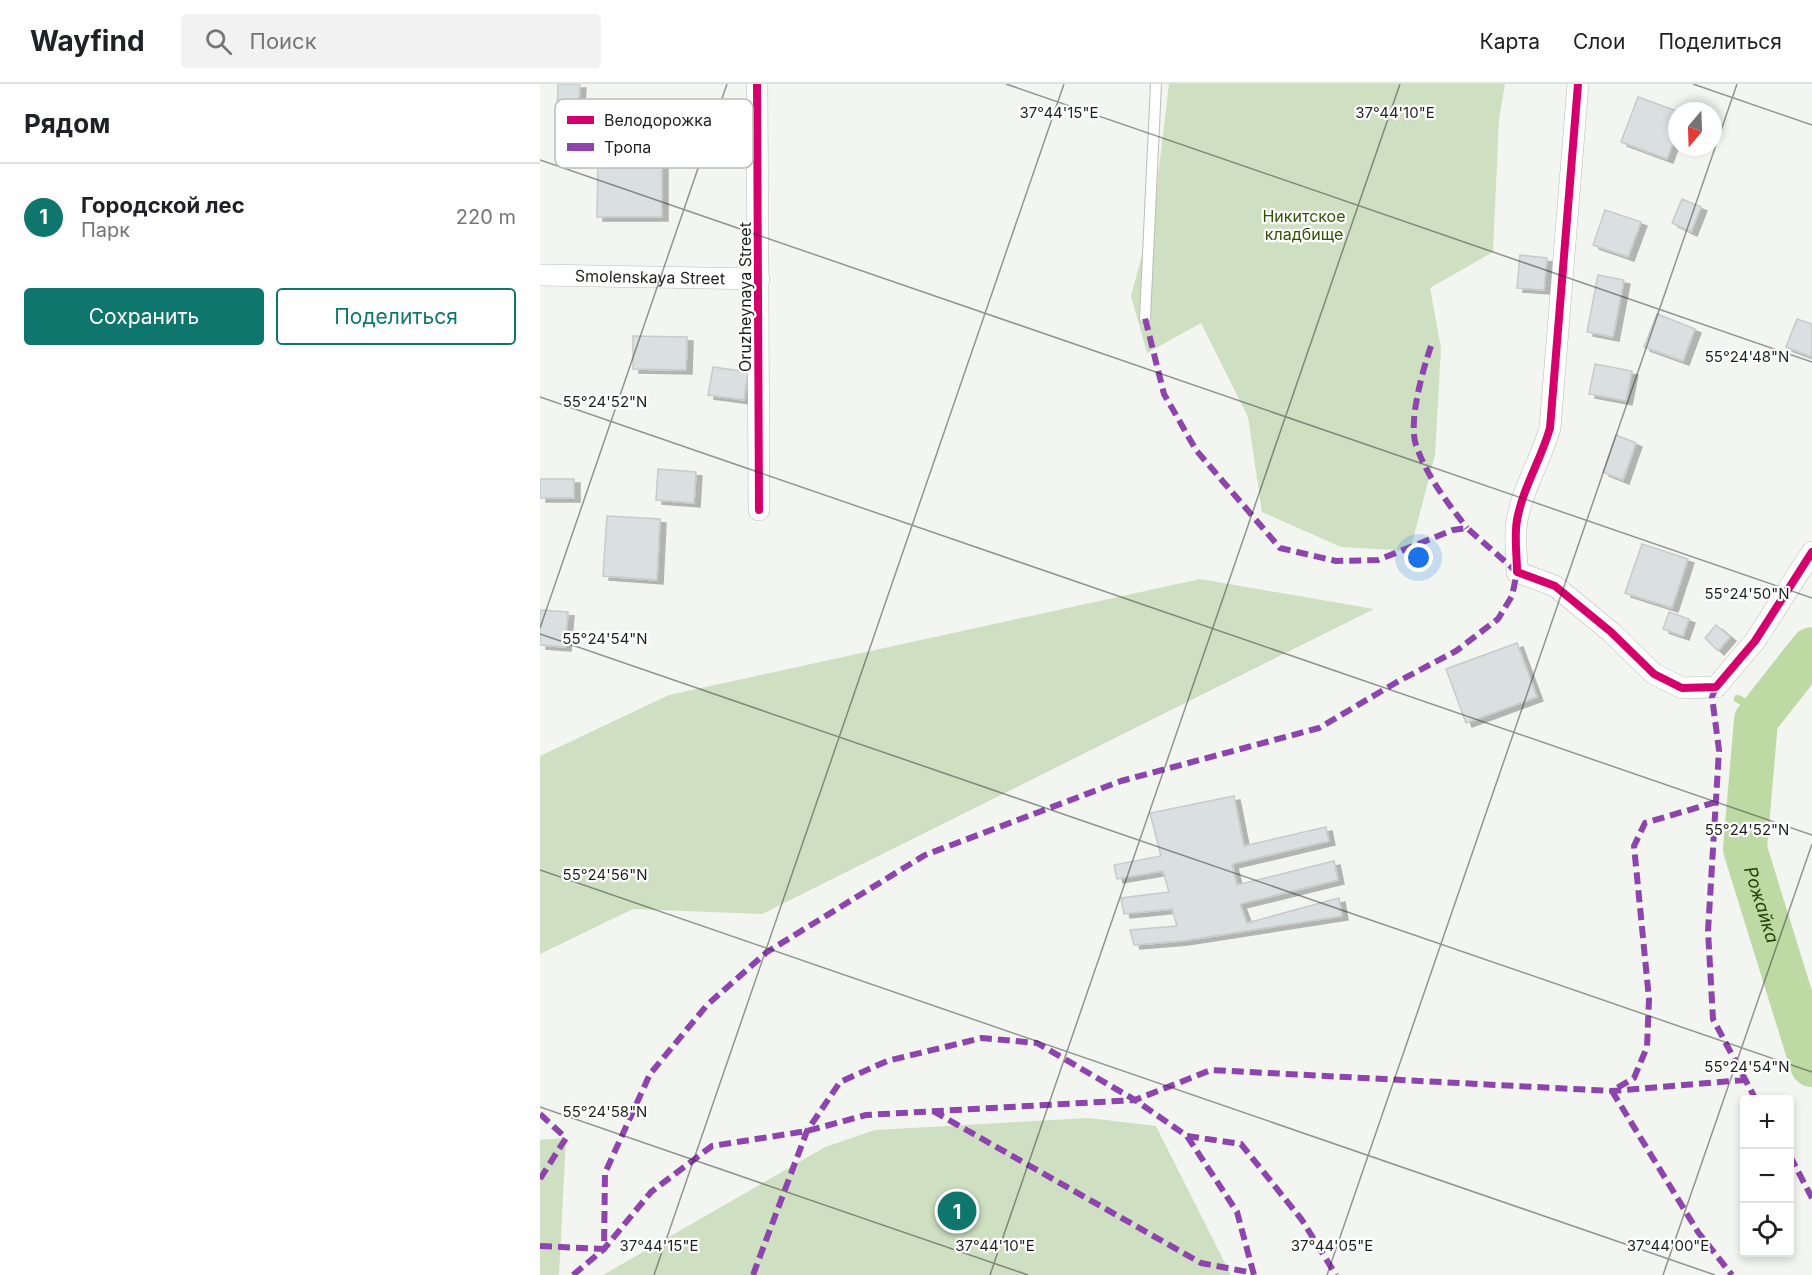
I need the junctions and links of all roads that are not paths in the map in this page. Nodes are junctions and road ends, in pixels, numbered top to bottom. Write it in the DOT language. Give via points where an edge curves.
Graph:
graph roads {
  1 [pos="757,84"];
  2 [pos="1156,84"];
  3 [pos="1578,84"];
  4 [pos="540,275"];
  5 [pos="759,279"];
  6 [pos="1144,318"];
  7 [pos="759,510"];
  8 [pos="1812,552"];
  1 -- 5 [label="street, Oruzheynaya Street"];
  2 -- 6 [label="lane"];
  3 -- 8 [label="street" via="1550,428 1516,522 1517,572 1555,586 1654,674 1682,688 1716,687 1755,641"];
  4 -- 5 [label="street, Smolenskaya Street"];
  5 -- 7 [label="street, Oruzheynaya Street"];
}
